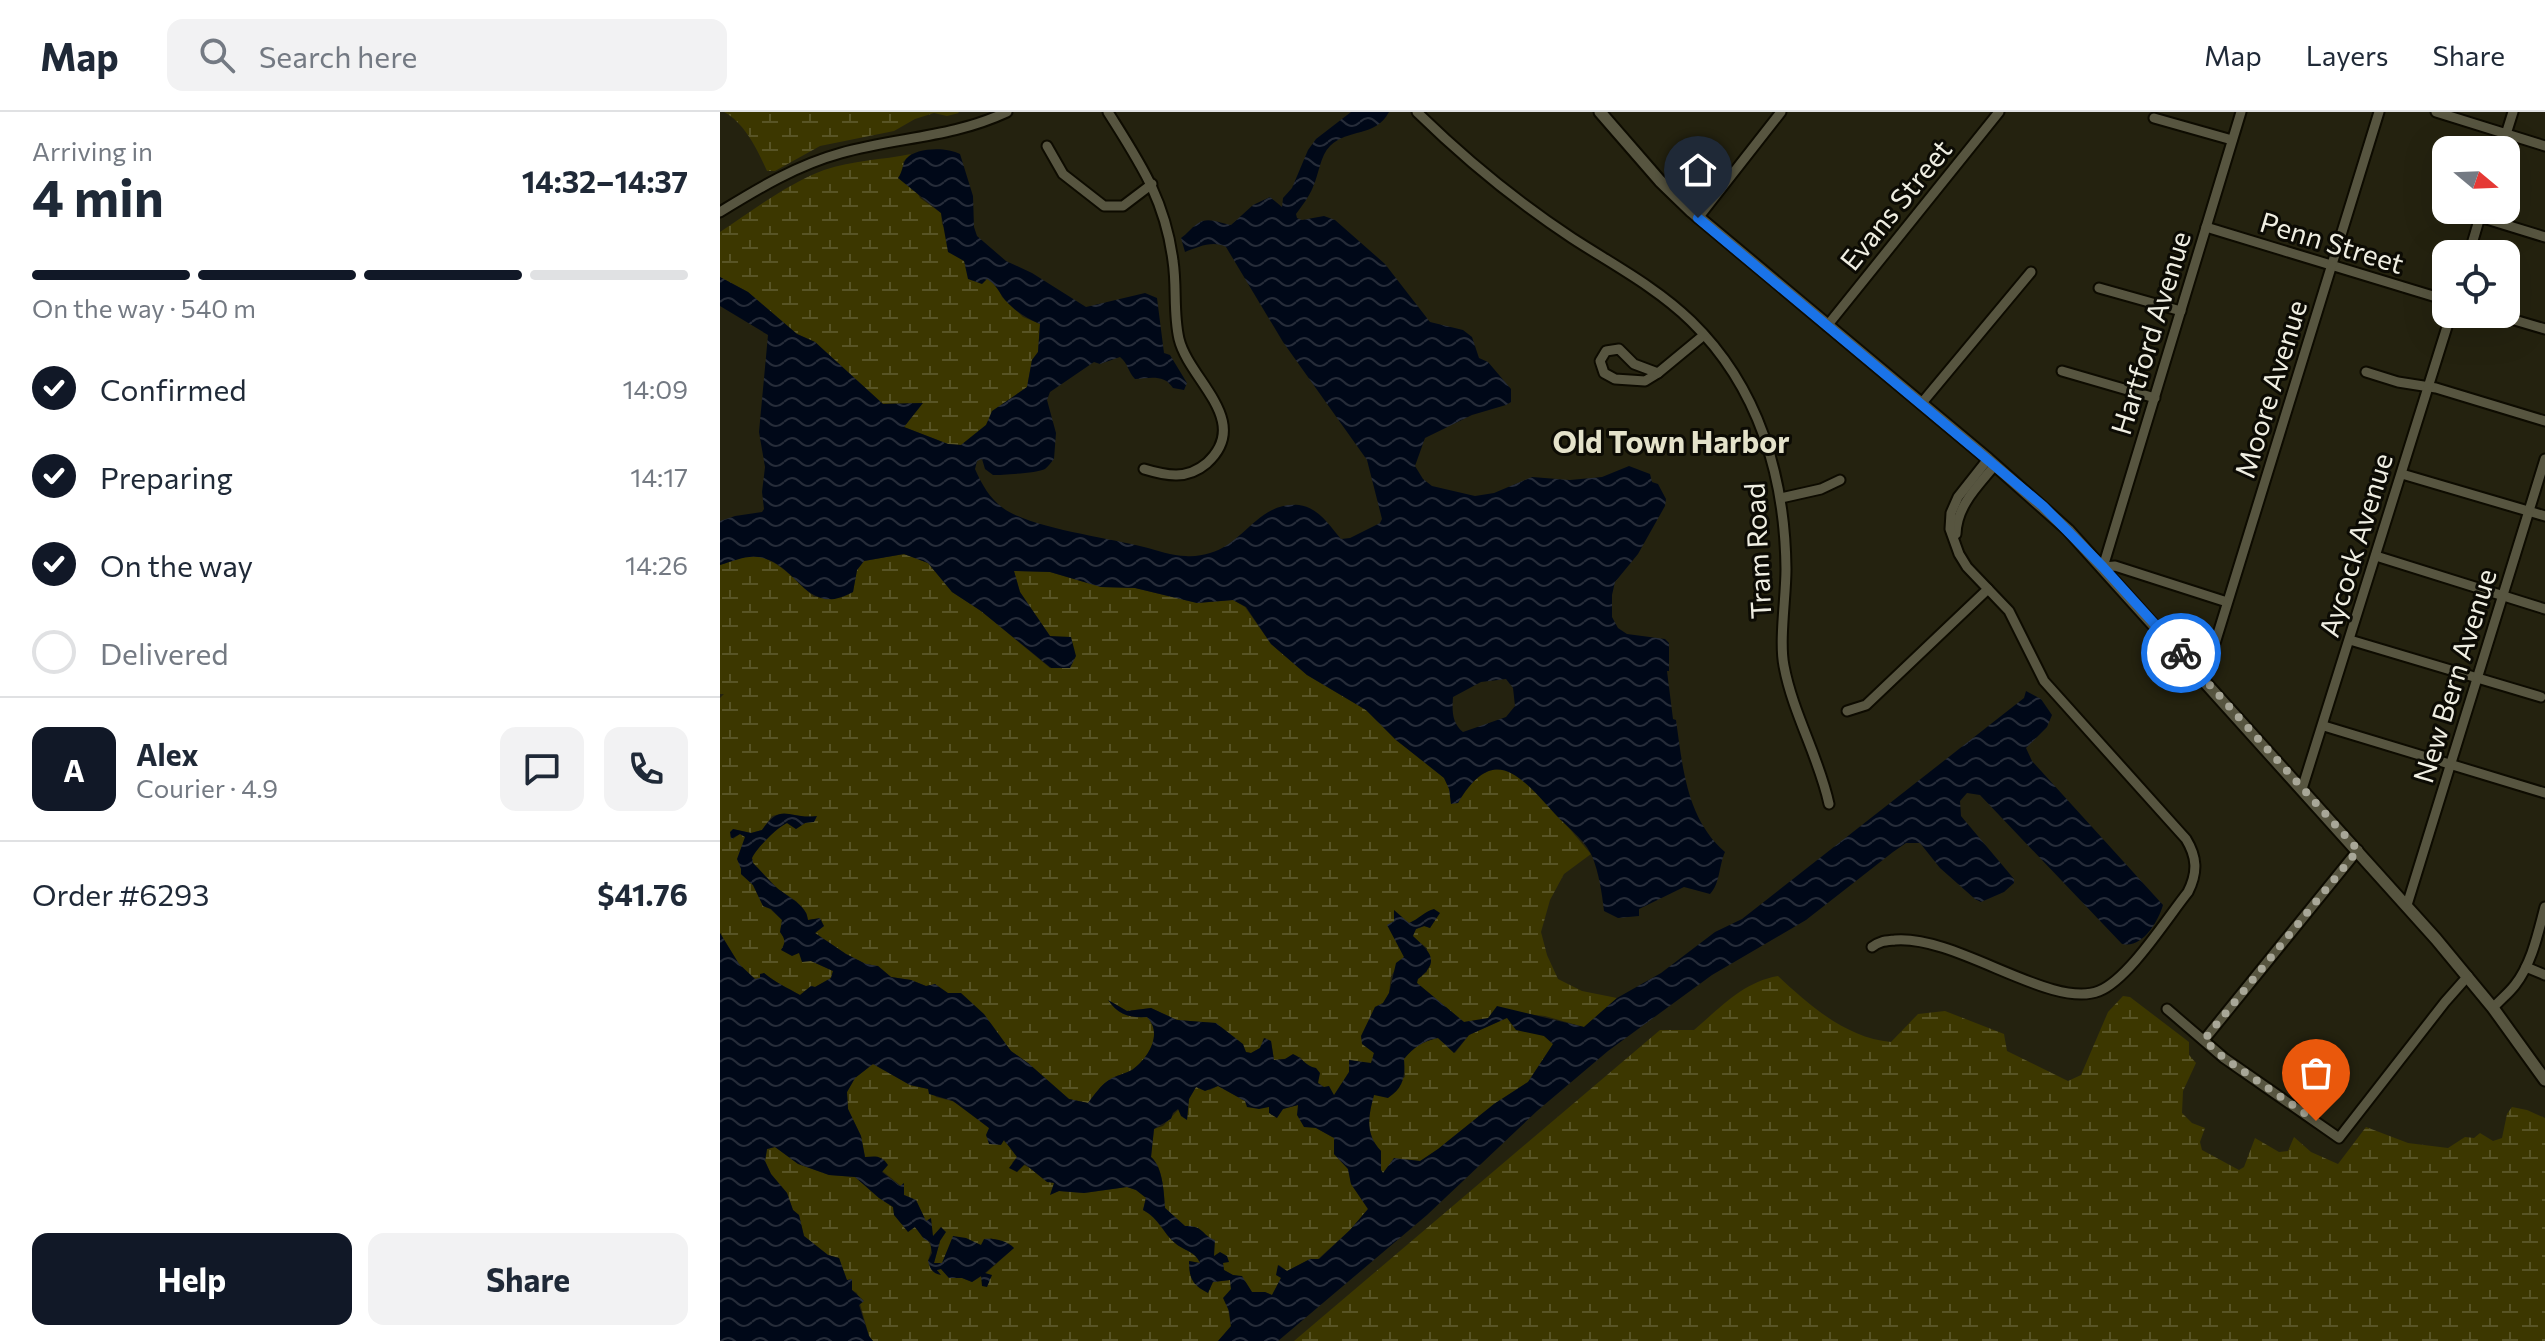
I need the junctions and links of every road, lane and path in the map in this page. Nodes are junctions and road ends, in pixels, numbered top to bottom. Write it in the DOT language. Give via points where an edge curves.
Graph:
graph roads {
  1 [pos="1007,112"];
  2 [pos="1108,112"];
  3 [pos="1417,112"];
  4 [pos="1600,112"];
  5 [pos="1781,112"];
  6 [pos="1999,112"];
  7 [pos="2241,112"];
  8 [pos="2379,112"];
  9 [pos="2436,112"];
  10 [pos="2513,112"];
  11 [pos="2154,118"];
  12 [pos="2506,135"];
  13 [pos="2232,140"];
  14 [pos="1047,146"];
  15 [pos="2545,146"];
  16 [pos="1152,184"];
  17 [pos="720,212"];
  18 [pos="1698,218"];
  19 [pos="2509,224"];
  20 [pos="2206,227"];
  21 [pos="2545,237"];
  22 [pos="2332,265"];
  23 [pos="2031,272"];
  24 [pos="2099,288"];
  25 [pos="2432,296"];
  26 [pos="2181,311"];
  27 [pos="2520,322"];
  28 [pos="1827,326"];
  29 [pos="2447,328"];
  30 [pos="2545,329"];
  31 [pos="1704,335"];
  32 [pos="2062,371"];
  33 [pos="2366,372"];
  34 [pos="1658,373"];
  35 [pos="2428,386"];
  36 [pos="2155,398"];
  37 [pos="1921,404"];
  38 [pos="2545,421"];
  39 [pos="2545,459"];
  40 [pos="1991,462"];
  41 [pos="1144,469"];
  42 [pos="2402,474"];
  43 [pos="1840,480"];
  44 [pos="1781,498"];
  45 [pos="2528,511"];
  46 [pos="2545,516"];
  47 [pos="2376,556"];
  48 [pos="2103,567"];
  49 [pos="1988,589"];
  50 [pos="2503,596"];
  51 [pos="2227,602"];
  52 [pos="2545,609"];
  53 [pos="2350,640"];
  54 [pos="2478,677"];
  55 [pos="2204,679"];
  56 [pos="2541,697"];
  57 [pos="1847,711"];
  58 [pos="2324,726"];
  59 [pos="2451,764"];
  60 [pos="2302,789"];
  61 [pos="2545,793"];
  62 [pos="1829,804"];
  63 [pos="2358,850"];
  64 [pos="2407,905"];
  65 [pos="2545,907"];
  66 [pos="1872,947"];
  67 [pos="2526,967"];
  68 [pos="2545,975"];
  69 [pos="2468,976"];
  70 [pos="2493,1008"];
  71 [pos="2167,1009"];
  72 [pos="2204,1040"];
  73 [pos="2545,1080"];
  1 -- 17 [label="street" via="956,131 820,159"];
  2 -- 16 [label="street"];
  3 -- 31 [label="street, Tram Road" via="1499,186 1662,296"];
  4 -- 18 [label="street"];
  5 -- 18 [label="street"];
  6 -- 28 [label="street, Evans Street"];
  7 -- 13 [label="street, Hartford Avenue"];
  8 -- 22 [label="street, Moore Avenue"];
  9 -- 12 [label="street"];
  10 -- 12 [label="street"];
  11 -- 13 [label="street"];
  12 -- 15 [label="street"];
  13 -- 20 [label="street, Hartford Avenue"];
  14 -- 16 [label="street" via="1063,174 1104,206 1123,206"];
  16 -- 41 [label="street" via="1173,257 1180,345 1216,402 1223,425 1215,453 1198,469 1167,476"];
  18 -- 28 [label="street"];
  19 -- 21 [label="street"];
  20 -- 22 [label="street, Penn Street"];
  20 -- 26 [label="street, Hartford Avenue"];
  22 -- 25 [label="street, Penn Street"];
  22 -- 51 [label="street, Moore Avenue"];
  23 -- 37 [label="street"];
  24 -- 26 [label="street"];
  26 -- 36 [label="street, Hartford Avenue"];
  27 -- 30 [label="street"];
  28 -- 37 [label="street"];
  29 -- 35 [label="street, Aycock Avenue"];
  31 -- 34 [label="street"];
  31 -- 44 [label="street, Tram Road" via="1756,415"];
  32 -- 36 [label="street"];
  33 -- 35 [label="street"];
  34 -- 34 [label="street" via="1645,381 1615,379 1604,373 1600,361 1606,351 1619,349 1634,364"];
  35 -- 38 [label="street"];
  35 -- 42 [label="street, Aycock Avenue"];
  36 -- 48 [label="street, Hartford Avenue"];
  37 -- 40 [label="street"];
  39 -- 45 [label="street, New Bern Avenue"];
  40 -- 48 [label="street"];
  40 -- 49 [label="street" via="1958,497 1950,529 1967,567"];
  42 -- 45 [label="street"];
  42 -- 47 [label="street, Aycock Avenue"];
  43 -- 44 [label="street"];
  44 -- 62 [label="street, Tram Road" via="1786,568 1783,663"];
  45 -- 46 [label="street"];
  45 -- 50 [label="street, New Bern Avenue"];
  47 -- 50 [label="street"];
  47 -- 53 [label="street, Aycock Avenue"];
  48 -- 51 [label="street" via="2115,566"];
  48 -- 55 [label="street"];
  49 -- 57 [label="street" via="1866,705"];
  49 -- 66 [label="street" via="2018,625 2044,681 2186,839 2194,851 2194,880 2125,973 2097,992 2057,992 1923,941 1879,942"];
  50 -- 52 [label="street"];
  50 -- 54 [label="street, New Bern Avenue"];
  51 -- 55 [label="street, Moore Avenue"];
  53 -- 54 [label="street"];
  53 -- 58 [label="street, Aycock Avenue"];
  54 -- 56 [label="street"];
  54 -- 59 [label="street, New Bern Avenue"];
  55 -- 60 [label="street"];
  58 -- 59 [label="street"];
  58 -- 60 [label="street, Aycock Avenue"];
  59 -- 61 [label="street"];
  59 -- 64 [label="street, New Bern Avenue"];
  60 -- 63 [label="street"];
  63 -- 64 [label="street"];
  63 -- 72 [label="street"];
  64 -- 69 [label="street"];
  65 -- 67 [label="street"];
  67 -- 68 [label="street"];
  67 -- 70 [label="street"];
  69 -- 70 [label="street"];
  69 -- 72 [label="street" via="2339,1138"];
  70 -- 73 [label="street"];
  71 -- 72 [label="street"];
}
